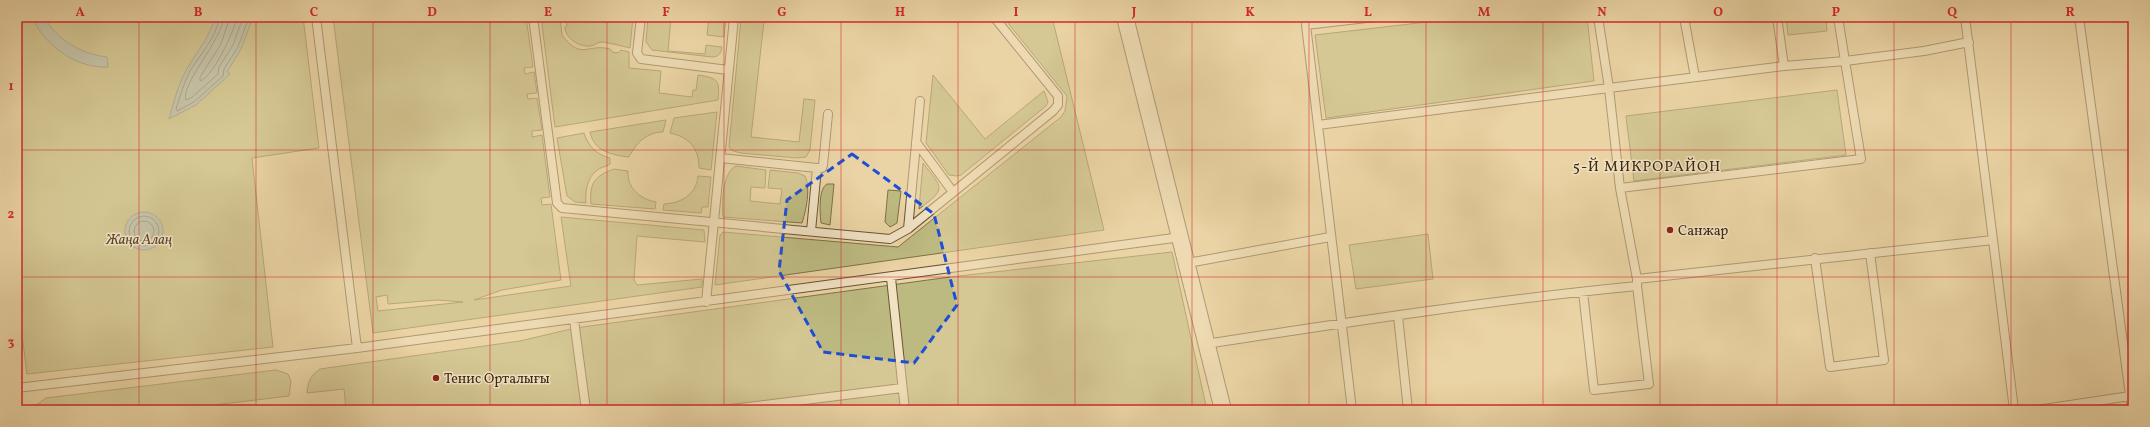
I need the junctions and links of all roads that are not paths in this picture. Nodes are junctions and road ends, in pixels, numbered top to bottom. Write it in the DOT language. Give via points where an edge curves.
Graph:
graph roads {
  1 [pos="316,17"];
  2 [pos="533,17"];
  3 [pos="641,17"];
  4 [pos="994,17"];
  5 [pos="1125,17"];
  6 [pos="1374,17"];
  7 [pos="1598,17"];
  8 [pos="1684,17"];
  9 [pos="1777,17"];
  10 [pos="1838,17"];
  11 [pos="1965,17"];
  12 [pos="2079,17"];
  13 [pos="734,18"];
  14 [pos="1968,42"];
  15 [pos="1845,61"];
  16 [pos="1784,66"];
  17 [pos="728,70"];
  18 [pos="1695,76"];
  19 [pos="1609,88"];
  20 [pos="920,101"];
  21 [pos="828,114"];
  22 [pos="1318,125"];
  23 [pos="916,142"];
  24 [pos="720,158"];
  25 [pos="818,168"];
  26 [pos="1620,188"];
  27 [pos="953,192"];
  28 [pos="713,222"];
  29 [pos="908,229"];
  30 [pos="811,231"];
  31 [pos="1181,237"];
  32 [pos="1330,237"];
  33 [pos="1993,240"];
  34 [pos="1870,253"];
  35 [pos="1815,258"];
  36 [pos="1188,263"];
  37 [pos="891,278"];
  38 [pos="1637,282"];
  39 [pos="1583,292"];
  40 [pos="706,302"];
  41 [pos="1398,316"];
  42 [pos="574,320"];
  43 [pos="1342,324"];
  44 [pos="1206,344"];
  45 [pos="357,348"];
  46 [pos="17,388"];
  47 [pos="902,388"];
  48 [pos="2130,396"];
  49 [pos="586,410"];
  50 [pos="723,410"];
  51 [pos="904,410"];
  52 [pos="1223,410"];
  53 [pos="1352,410"];
  54 [pos="1408,410"];
  55 [pos="2014,410"];
  56 [pos="2037,410"];
  57 [pos="2132,410"];
  1 -- 45 [label="lane"];
  2 -- 28 [label="lane" via="559,206"];
  3 -- 17 [label="lane" via="637,53 641,59"];
  4 -- 27 [label="lane" via="1058,96 1058,105"];
  5 -- 31 [label="street"];
  6 -- 22 [label="lane" via="1306,25"];
  7 -- 19 [label="lane"];
  8 -- 18 [label="lane"];
  9 -- 16 [label="lane"];
  10 -- 15 [label="lane"];
  11 -- 14 [label="lane"];
  12 -- 48 [label="lane"];
  13 -- 17 [label="lane"];
  14 -- 15 [label="lane" via="1924,51"];
  14 -- 33 [label="lane"];
  15 -- 16 [label="lane"];
  15 -- 26 [label="lane" via="1861,159"];
  16 -- 18 [label="lane"];
  17 -- 24 [label="lane"];
  18 -- 19 [label="lane"];
  19 -- 22 [label="lane"];
  19 -- 26 [label="lane"];
  20 -- 23 [label="lane"];
  21 -- 25 [label="lane" via="823,165 822,168"];
  22 -- 32 [label="lane"];
  23 -- 27 [label="lane"];
  23 -- 29 [label="lane"];
  24 -- 25 [label="lane"];
  24 -- 28 [label="lane"];
  25 -- 30 [label="lane"];
  26 -- 38 [label="lane"];
  27 -- 29 [label="lane"];
  28 -- 30 [label="lane"];
  28 -- 40 [label="lane"];
  29 -- 30 [label="lane" via="890,239"];
  31 -- 36 [label="street"];
  31 -- 37 [label="lane"];
  32 -- 36 [label="lane"];
  32 -- 43 [label="lane"];
  33 -- 34 [label="lane"];
  33 -- 55 [label="lane"];
  34 -- 35 [label="lane"];
  34 -- 35 [label="lane" via="1884,360 1830,367"];
  35 -- 38 [label="lane"];
  36 -- 44 [label="street"];
  37 -- 40 [label="lane"];
  37 -- 47 [label="lane"];
  38 -- 39 [label="lane"];
  38 -- 39 [label="lane" via="1649,384 1594,390"];
  39 -- 41 [label="lane"];
  40 -- 42 [label="lane"];
  41 -- 43 [label="lane"];
  41 -- 54 [label="lane"];
  42 -- 45 [label="lane"];
  42 -- 49 [label="lane"];
  43 -- 44 [label="lane"];
  43 -- 53 [label="lane"];
  44 -- 52 [label="street"];
  45 -- 46 [label="lane"];
  47 -- 50 [label="lane"];
  47 -- 51 [label="lane"];
  48 -- 56 [label="lane"];
  48 -- 57 [label="lane"];
}
